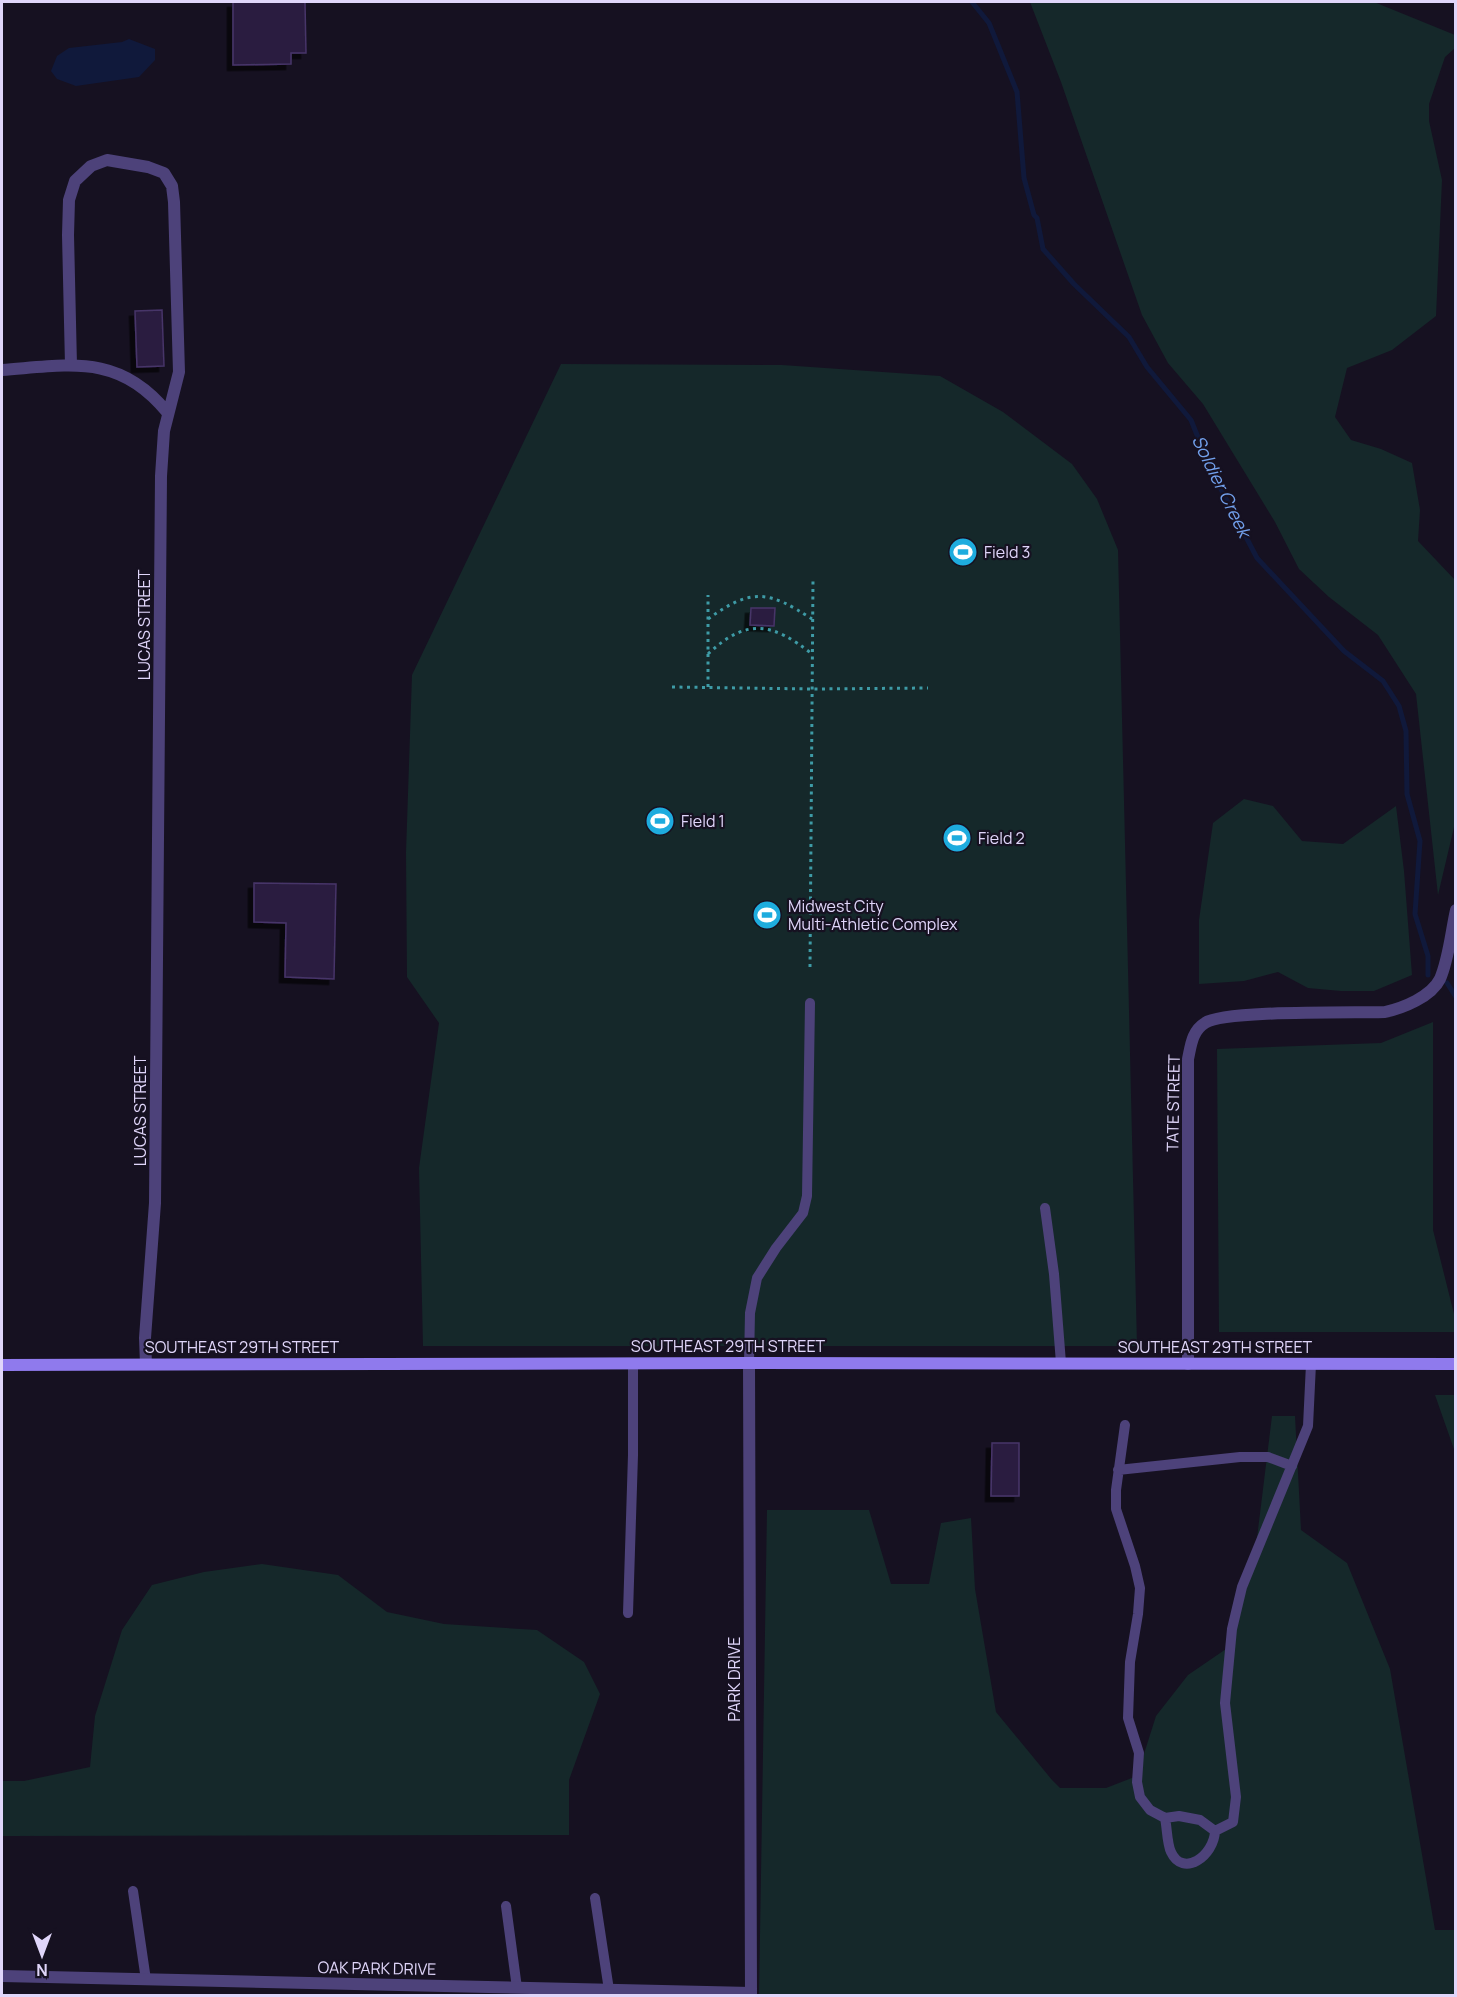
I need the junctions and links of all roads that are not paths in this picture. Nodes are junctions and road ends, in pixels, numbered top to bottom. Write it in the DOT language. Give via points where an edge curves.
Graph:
graph roads {
  1 [pos="71,364"];
  2 [pos="2,370"];
  3 [pos="167,412"];
  4 [pos="1455,910"];
  5 [pos="810,1003"];
  6 [pos="1045,1208"];
  7 [pos="749,1362"];
  8 [pos="633,1363"];
  9 [pos="1061,1363"];
  10 [pos="146,1364"];
  11 [pos="1188,1364"];
  12 [pos="1311,1364"];
  13 [pos="1455,1364"];
  14 [pos="2,1365"];
  15 [pos="1125,1425"];
  16 [pos="1292,1466"];
  17 [pos="1118,1470"];
  18 [pos="628,1613"];
  19 [pos="1165,1818"];
  20 [pos="1215,1831"];
  21 [pos="134,1891"];
  22 [pos="595,1898"];
  23 [pos="506,1906"];
  24 [pos="2,1976"];
  25 [pos="146,1980"];
  26 [pos="517,1988"];
  27 [pos="609,1990"];
  28 [pos="751,1994"];
  1 -- 2 [label="street"];
  1 -- 3 [label="street" via="107,368 135,381"];
  1 -- 3 [label="street, LUCAS STREET" via="68,235 69,200 75,181 91,166 107,160 164,173 172,186 174,202 179,372"];
  3 -- 10 [label="street, LUCAS STREET" via="161,476 156,1203"];
  4 -- 11 [label="street, TATE STREET" via="1439,981 1406,1007 1385,1012 1238,1015 1210,1019 1197,1029 1188,1059"];
  5 -- 7 [label="lane" via="807,1196 803,1213 757,1278 750,1313"];
  6 -- 9 [label="lane"];
  7 -- 8 [label="main road, SOUTHEAST 29TH STREET"];
  7 -- 9 [label="main road, SOUTHEAST 29TH STREET"];
  7 -- 28 [label="street, PARK DRIVE"];
  8 -- 10 [label="main road, SOUTHEAST 29TH STREET"];
  8 -- 18 [label="lane"];
  9 -- 11 [label="main road, SOUTHEAST 29TH STREET"];
  10 -- 14 [label="main road, SOUTHEAST 29TH STREET"];
  11 -- 12 [label="main road, SOUTHEAST 29TH STREET"];
  12 -- 13 [label="main road, SOUTHEAST 29TH STREET"];
  12 -- 16 [label="lane" via="1308,1426"];
  15 -- 17 [label="lane"];
  16 -- 17 [label="lane" via="1259,1457"];
  16 -- 20 [label="lane" via="1242,1587 1232,1629 1225,1702 1236,1797 1233,1822"];
  17 -- 19 [label="lane" via="1116,1509 1140,1588 1130,1662 1128,1718 1140,1753 1140,1797 1150,1810"];
  19 -- 20 [label="lane" via="1200,1820"];
  19 -- 20 [label="lane" via="1170,1850 1182,1862 1196,1862 1206,1855"];
  21 -- 25 [label="lane"];
  22 -- 27 [label="lane"];
  23 -- 26 [label="lane"];
  24 -- 25 [label="street, OAK PARK DRIVE"];
  25 -- 26 [label="street, OAK PARK DRIVE"];
  26 -- 27 [label="street, OAK PARK DRIVE"];
  27 -- 28 [label="street, OAK PARK DRIVE"];
}
